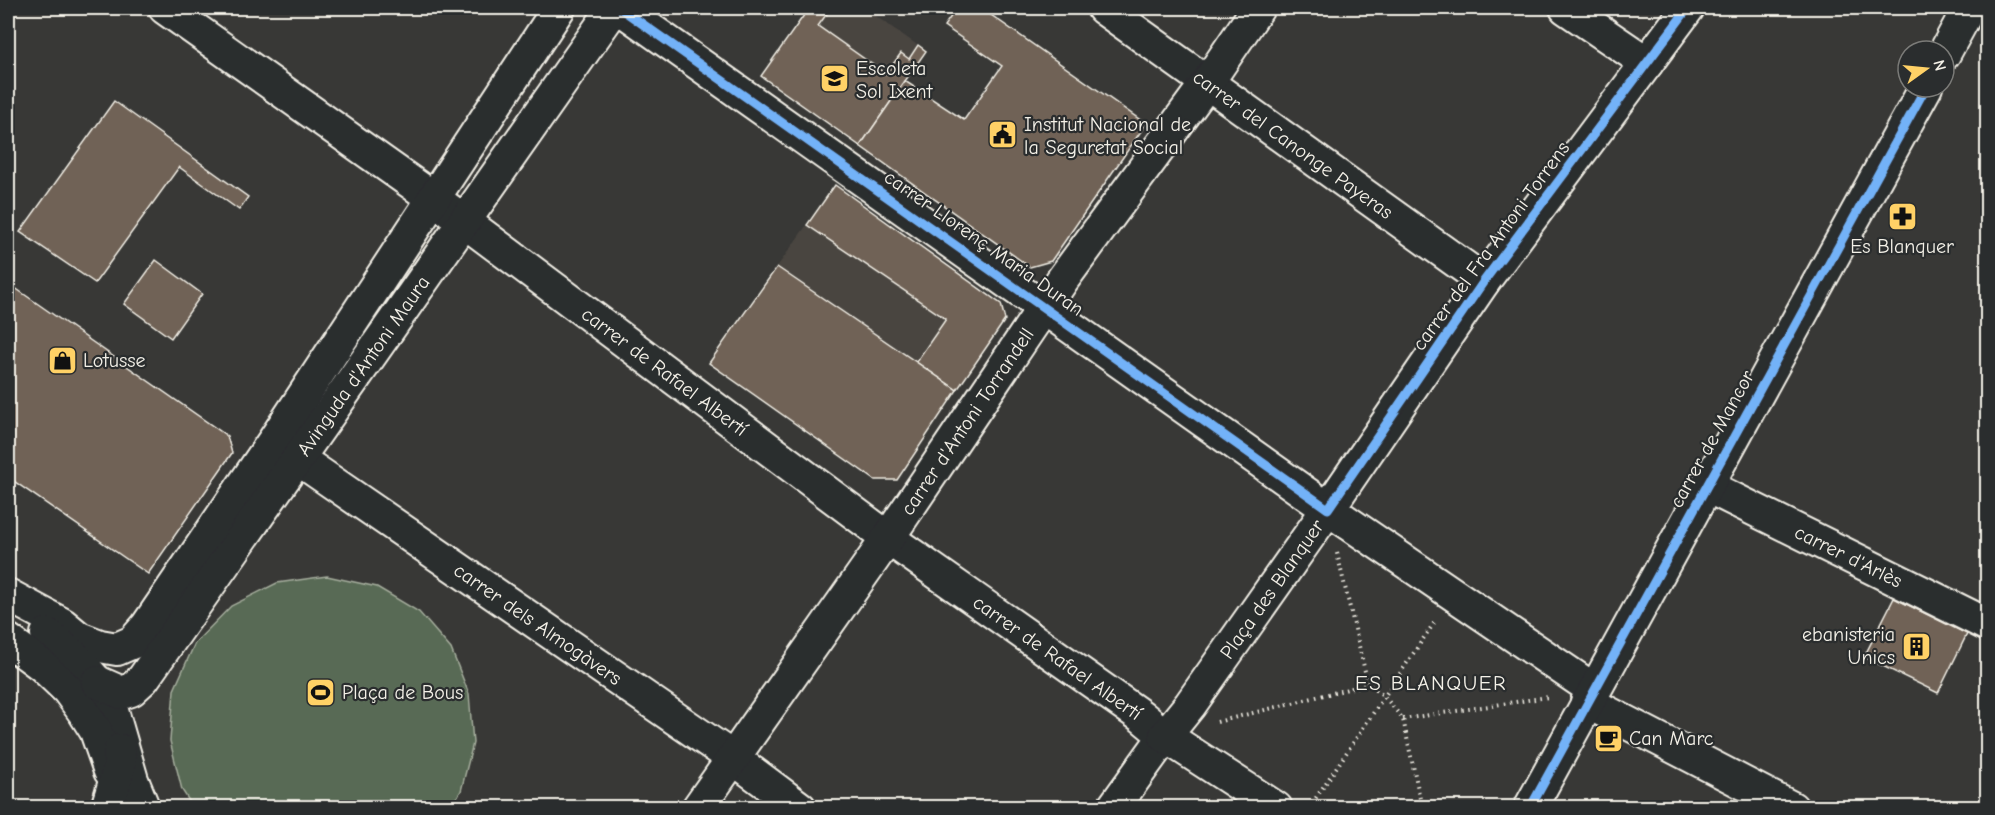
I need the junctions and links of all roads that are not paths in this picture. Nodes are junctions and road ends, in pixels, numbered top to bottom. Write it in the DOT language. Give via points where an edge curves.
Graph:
graph roads {
  1 [pos="165,8"];
  2 [pos="560,8"];
  3 [pos="614,8"];
  4 [pos="620,8"];
  5 [pos="1103,8"];
  6 [pos="1258,8"];
  7 [pos="1566,8"];
  8 [pos="1688,8"];
  9 [pos="1969,8"];
  10 [pos="1952,39"];
  11 [pos="1647,63"];
  12 [pos="1207,83"];
  13 [pos="1919,99"];
  14 [pos="433,198"];
  15 [pos="464,220"];
  16 [pos="1484,281"];
  17 [pos="1044,308"];
  18 [pos="286,450"];
  19 [pos="1707,486"];
  20 [pos="1328,508"];
  21 [pos="888,538"];
  22 [pos="8,595"];
  23 [pos="8,612"];
  24 [pos="1988,626"];
  25 [pos="10,643"];
  26 [pos="97,682"];
  27 [pos="1591,696"];
  28 [pos="1165,735"];
  29 [pos="120,740"];
  30 [pos="733,758"];
  31 [pos="111,795"];
  32 [pos="143,807"];
  33 [pos="698,807"];
  34 [pos="800,807"];
  35 [pos="1113,807"];
  36 [pos="1276,807"];
  37 [pos="1530,807"];
  38 [pos="1792,807"];
  1 -- 14 [label="street, carrer de Rafael Albertí"];
  2 -- 14 [label="street, Avinguda d'Antoni Maura"];
  3 -- 15 [label="street, Avinguda d'Antoni Maura"];
  4 -- 17 [label="street, carrer Llorenç Maria Duran"];
  5 -- 12 [label="street, carrer del Canonge Payeras"];
  6 -- 12 [label="street, carrer d'Antoni Torrandell"];
  7 -- 11 [label="street"];
  8 -- 11 [label="street, carrer del Fra Antoni Torrens"];
  9 -- 10 [label="street"];
  11 -- 16 [label="street, carrer del Fra Antoni Torrens"];
  12 -- 16 [label="street, carrer del Canonge Payeras"];
  12 -- 17 [label="street, carrer d'Antoni Torrandell"];
  13 -- 19 [label="street, carrer de Mancor"];
  14 -- 15 [label="street, carrer de Rafael Albertí"];
  14 -- 18 [label="street, Avinguda d'Antoni Maura"];
  15 -- 18 [label="street, Avinguda d'Antoni Maura"];
  15 -- 21 [label="street, carrer de Rafael Albertí"];
  16 -- 20 [label="street, carrer del Fra Antoni Torrens"];
  17 -- 20 [label="street, carrer Llorenç Maria Duran"];
  17 -- 21 [label="street, carrer d'Antoni Torrandell"];
  18 -- 22 [label="street, Avinguda d'Antoni Maura" via="133,642 117,649 100,646 79,638 62,624"];
  18 -- 26 [label="street, Avinguda d'Antoni Maura" via="143,679 122,693"];
  18 -- 30 [label="street, carrer dels Almogàvers"];
  19 -- 24 [label="street, carrer d'Arlès"];
  19 -- 27 [label="street, carrer de Mancor"];
  20 -- 27 [label="street, Plaça des Blanquer" via="1454,594"];
  20 -- 28 [label="street, Plaça des Blanquer"];
  21 -- 28 [label="street, carrer de Rafael Albertí"];
  21 -- 30 [label="street, carrer d'Antoni Torrandell"];
  23 -- 26 [label="street" via="45,633 74,656"];
  25 -- 31 [label="street" via="43,666 84,712 96,731"];
  26 -- 29 [label="street" via="110,705"];
  27 -- 37 [label="street, carrer de Mancor"];
  27 -- 38 [label="street, Plaça des Blanquer"];
  28 -- 35 [label="street, Plaça des Blanquer"];
  28 -- 36 [label="street"];
  29 -- 31 [label="street"];
  29 -- 32 [label="street"];
  30 -- 33 [label="street, carrer d'Antoni Torrandell"];
  30 -- 34 [label="street, carrer dels Almogàvers"];
  31 -- 32 [label="street"];
}
